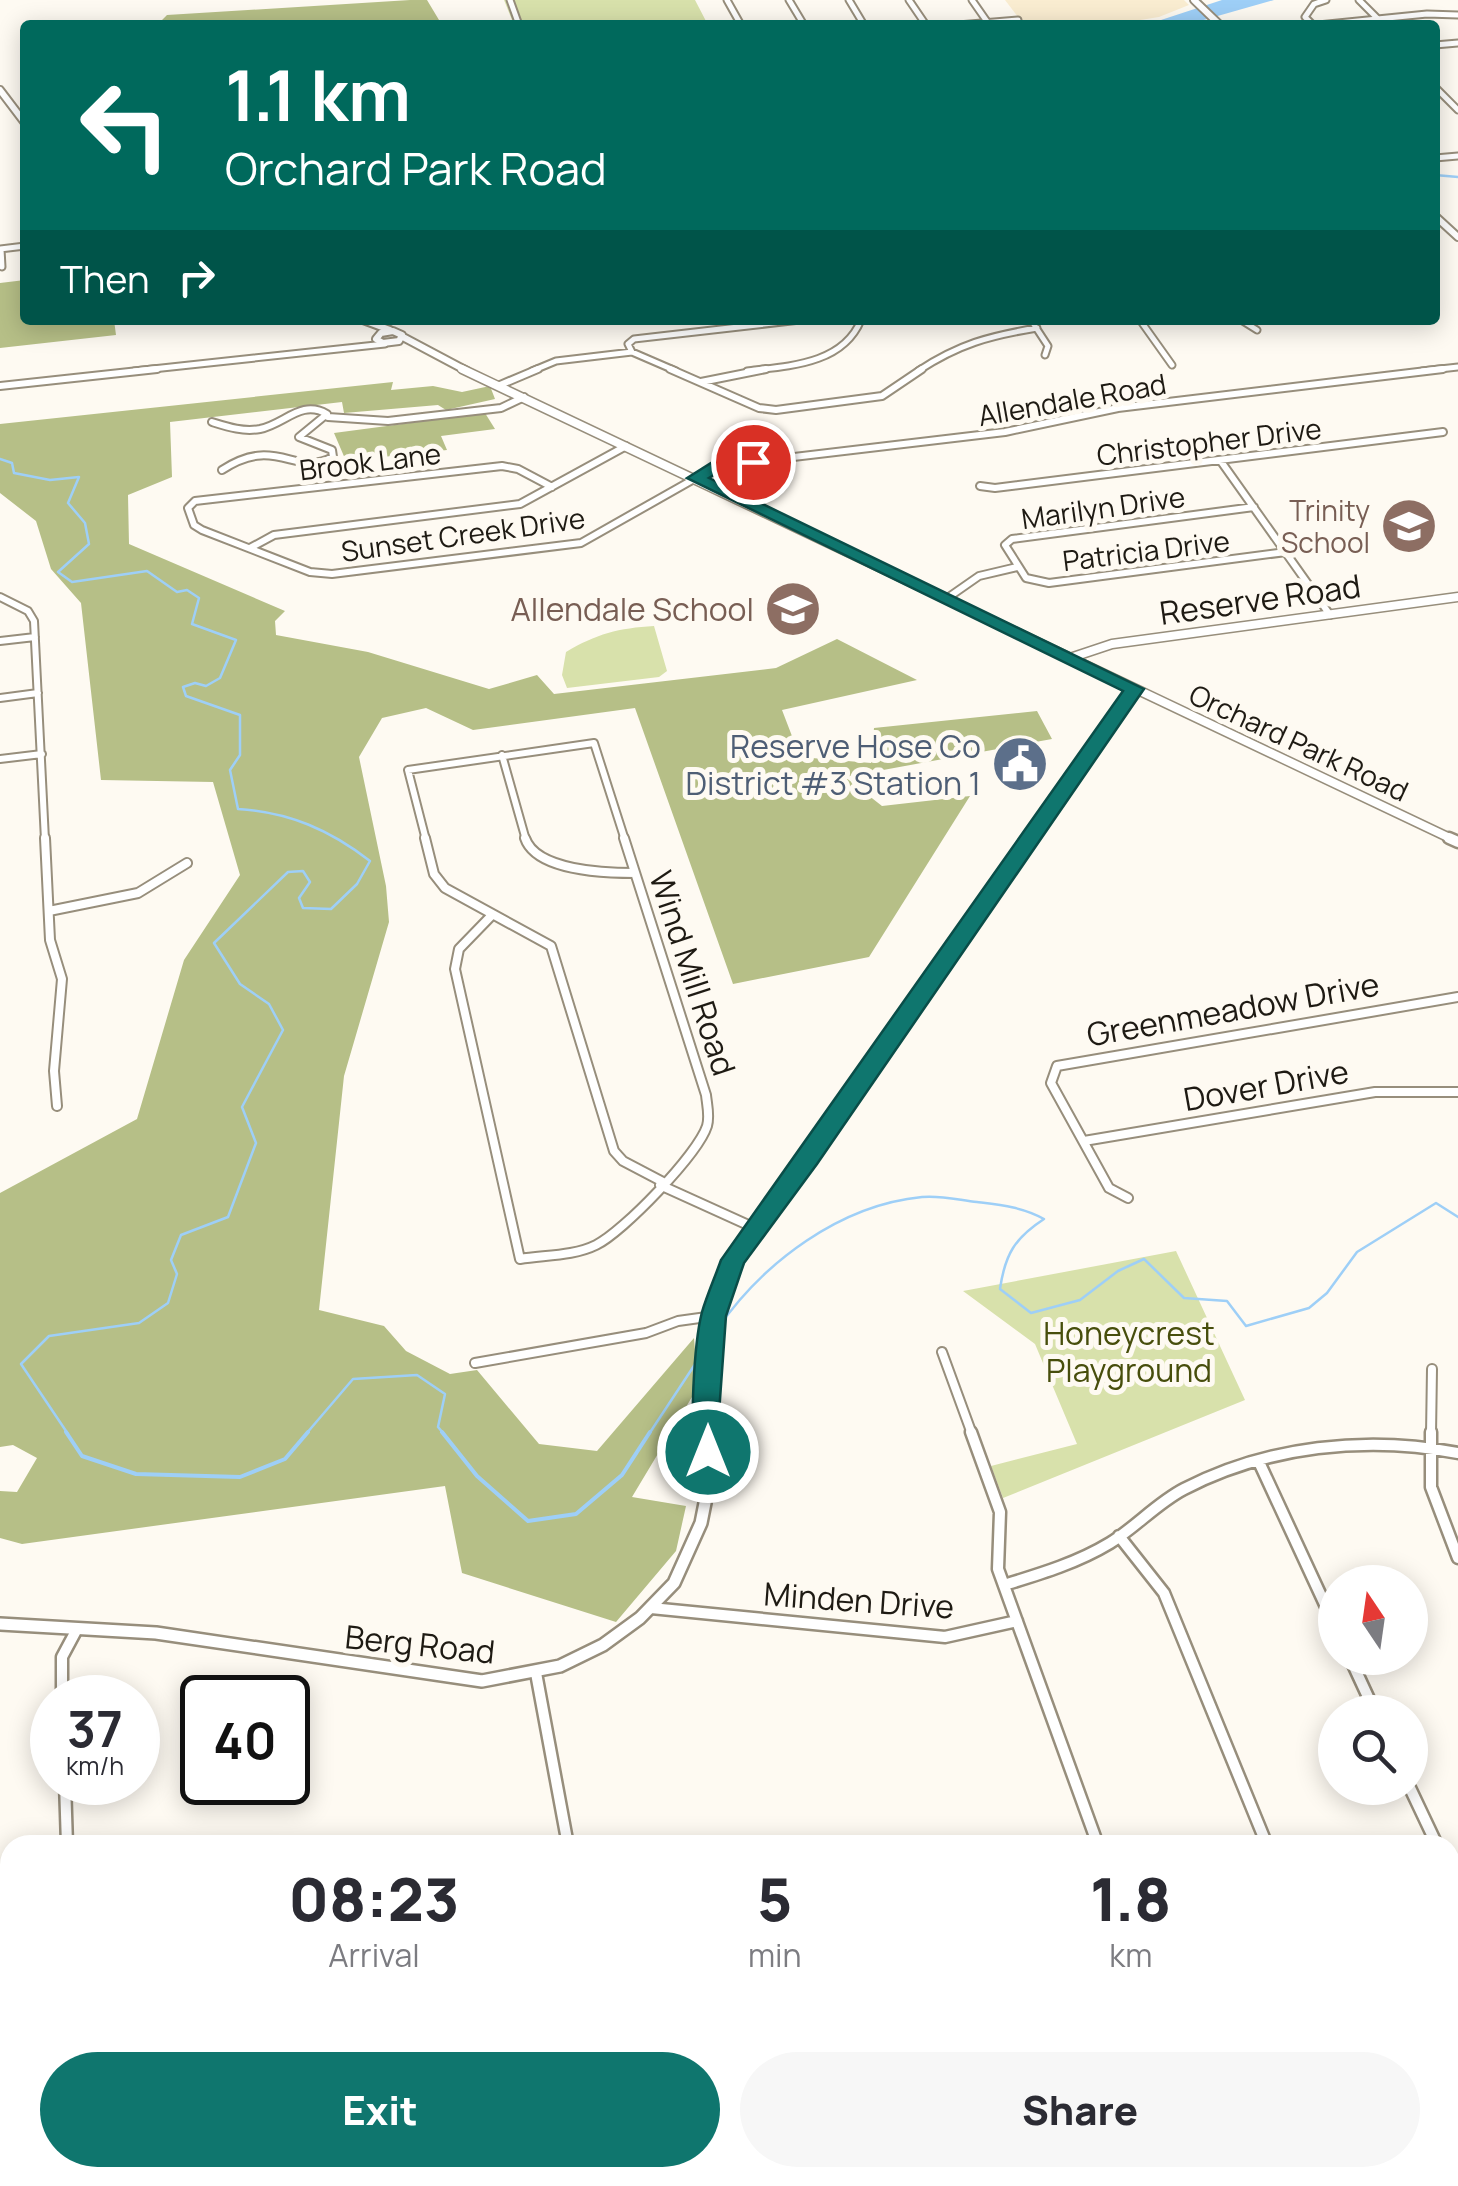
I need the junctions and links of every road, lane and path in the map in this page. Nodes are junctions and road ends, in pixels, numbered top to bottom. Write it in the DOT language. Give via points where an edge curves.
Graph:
graph roads {
  1 [pos="1326,0"];
  2 [pos="1360,0"];
  3 [pos="1196,1"];
  4 [pos="1458,15"];
  5 [pos="1378,19"];
  6 [pos="1215,20"];
  7 [pos="1308,20"];
  8 [pos="1368,20"];
  9 [pos="0,90"];
  10 [pos="1440,92"];
  11 [pos="1458,110"];
  12 [pos="20,116"];
  13 [pos="0,249"];
  14 [pos="2,267"];
  15 [pos="368,325"];
  16 [pos="376,325"];
  17 [pos="754,325"];
  18 [pos="859,325"];
  19 [pos="1034,325"];
  20 [pos="1144,325"];
  21 [pos="1249,325"];
  22 [pos="1036,328"];
  23 [pos="1256,330"];
  24 [pos="392,331"];
  25 [pos="377,336"];
  26 [pos="403,337"];
  27 [pos="387,344"];
  28 [pos="362,346"];
  29 [pos="416,347"];
  30 [pos="632,352"];
  31 [pos="1045,355"];
  32 [pos="1172,365"];
  33 [pos="1458,367"];
  34 [pos="701,382"];
  35 [pos="500,385"];
  36 [pos="0,386"];
  37 [pos="522,398"];
  38 [pos="328,417"];
  39 [pos="212,422"];
  40 [pos="1443,432"];
  41 [pos="626,446"];
  42 [pos="1220,460"];
  43 [pos="222,470"];
  44 [pos="696,478"];
  45 [pos="980,486"];
  46 [pos="552,487"];
  47 [pos="189,504"];
  48 [pos="1254,507"];
  49 [pos="250,548"];
  50 [pos="1286,552"];
  51 [pos="1017,567"];
  52 [pos="0,597"];
  53 [pos="1458,598"];
  54 [pos="946,599"];
  55 [pos="1330,615"];
  56 [pos="35,637"];
  57 [pos="0,641"];
  58 [pos="1070,658"];
  59 [pos="1134,689"];
  60 [pos="38,693"];
  61 [pos="0,698"];
  62 [pos="42,754"];
  63 [pos="502,755"];
  64 [pos="0,759"];
  65 [pos="1458,842"];
  66 [pos="187,863"];
  67 [pos="634,873"];
  68 [pos="49,911"];
  69 [pos="492,915"];
  70 [pos="1458,997"];
  71 [pos="1458,1092"];
  72 [pos="57,1106"];
  73 [pos="1084,1142"];
  74 [pos="662,1183"];
  75 [pos="1128,1198"];
  76 [pos="758,1229"];
  77 [pos="714,1316"];
  78 [pos="942,1352"];
  79 [pos="475,1363"];
  80 [pos="1432,1368"];
  81 [pos="1430,1446"];
  82 [pos="1458,1453"];
  83 [pos="1259,1462"];
  84 [pos="1119,1536"];
  85 [pos="1458,1558"];
  86 [pos="1004,1585"];
  87 [pos="1318,1589"];
  88 [pos="650,1608"];
  89 [pos="1017,1621"];
  90 [pos="0,1624"];
  91 [pos="77,1629"];
  92 [pos="536,1673"];
  93 [pos="62,1675"];
  94 [pos="66,1805"];
  95 [pos="1418,1805"];
  96 [pos="67,1835"];
  97 [pos="566,1835"];
  98 [pos="1094,1835"];
  99 [pos="1263,1835"];
  100 [pos="1431,1835"];
  1 -- 7 [label="street" via="1314,4"];
  2 -- 5 [label="street"];
  3 -- 6 [label="main road"];
  4 -- 5 [label="street"];
  5 -- 8 [label="street"];
  9 -- 12 [label="main road"];
  10 -- 11 [label="street"];
  13 -- 14 [label="street"];
  15 -- 25 [label="main road"];
  16 -- 24 [label="main road"];
  17 -- 30 [label="street" via="634,338 628,344"];
  18 -- 34 [label="street" via="830,358"];
  19 -- 22 [label="street"];
  20 -- 32 [label="street"];
  21 -- 23 [label="street"];
  22 -- 31 [label="street" via="1048,346"];
  22 -- 34 [label="street" via="952,348 879,397 770,410"];
  24 -- 25 [label="main road"];
  24 -- 26 [label="main road, Orchard Park Road"];
  25 -- 27 [label="main road"];
  25 -- 28 [label="street"];
  26 -- 27 [label="main road"];
  26 -- 29 [label="main road, Orchard Park Road"];
  27 -- 28 [label="street"];
  27 -- 29 [label="main road, Orchard Park Road"];
  28 -- 36 [label="street"];
  29 -- 35 [label="main road, Orchard Park Road"];
  30 -- 34 [label="street"];
  30 -- 35 [label="street" via="556,361"];
  33 -- 44 [label="street, Allendale Road" via="717,466"];
  35 -- 37 [label="main road, Orchard Park Road"];
  37 -- 38 [label="street" via="501,408 388,421"];
  37 -- 41 [label="main road, Orchard Park Road"];
  38 -- 39 [label="street" via="320,408 297,410 266,429 241,432"];
  38 -- 43 [label="street" via="299,437 332,450 329,461 300,464 268,452 244,455"];
  40 -- 42 [label="street, Christopher Drive"];
  41 -- 44 [label="main road, Orchard Park Road"];
  41 -- 46 [label="street"];
  42 -- 45 [label="street, Christopher Drive"];
  42 -- 48 [label="street"];
  44 -- 49 [label="street, Sunset Creek Drive" via="580,543 332,574"];
  44 -- 54 [label="main road, Orchard Park Road"];
  46 -- 47 [label="street, Brook Lane" via="502,466"];
  46 -- 49 [label="street" via="500,509 274,535"];
  47 -- 49 [label="street, Sunset Creek Drive" via="194,525"];
  48 -- 50 [label="street"];
  48 -- 51 [label="street, Marilyn Drive" via="1012,539 1005,545"];
  50 -- 51 [label="street, Patricia Drive" via="1049,583 1030,580"];
  50 -- 55 [label="street"];
  51 -- 54 [label="street, Marilyn Drive" via="979,576"];
  52 -- 56 [label="street" via="32,614"];
  53 -- 55 [label="street, Reserve Road"];
  54 -- 58 [label="main road, Orchard Park Road"];
  55 -- 58 [label="street, Reserve Road" via="1112,644"];
  56 -- 57 [label="street"];
  56 -- 60 [label="street"];
  58 -- 59 [label="main road, Orchard Park Road"];
  59 -- 65 [label="main road, Orchard Park Road"];
  59 -- 76 [label="street, Berg Road"];
  60 -- 61 [label="street"];
  60 -- 62 [label="street"];
  62 -- 64 [label="street"];
  62 -- 68 [label="street"];
  63 -- 67 [label="street" via="527,845 536,854 583,870"];
  63 -- 67 [label="street, Wind Mill Road" via="594,743"];
  63 -- 69 [label="street" via="408,770 434,874 442,887"];
  66 -- 68 [label="street" via="130,898"];
  67 -- 74 [label="street, Wind Mill Road" via="706,1095 708,1118 700,1139"];
  68 -- 72 [label="street" via="62,980"];
  69 -- 74 [label="street" via="551,946 614,1151"];
  69 -- 74 [label="street, Wind Mill Road" via="459,949 455,968 520,1259 595,1246"];
  70 -- 73 [label="street, Greenmeadow Drive" via="1064,1063 1050,1074 1051,1083"];
  71 -- 73 [label="street, Dover Drive" via="1375,1092"];
  73 -- 75 [label="street, Greenmeadow Drive" via="1109,1188"];
  74 -- 76 [label="street"];
  76 -- 77 [label="street, Berg Road" via="733,1260"];
  77 -- 79 [label="street"];
  77 -- 88 [label="street, Berg Road" via="705,1505 684,1567"];
  78 -- 86 [label="street" via="1000,1512 997,1559"];
  80 -- 81 [label="street"];
  81 -- 82 [label="street, Minden Drive"];
  81 -- 83 [label="street, Minden Drive" via="1368,1443"];
  81 -- 85 [label="street" via="1434,1497"];
  83 -- 84 [label="street, Minden Drive" via="1183,1490"];
  83 -- 87 [label="street"];
  84 -- 86 [label="street, Minden Drive"];
  84 -- 99 [label="street" via="1164,1593"];
  86 -- 89 [label="street, Minden Drive"];
  88 -- 89 [label="street, Minden Drive" via="945,1637"];
  88 -- 92 [label="street, Berg Road" via="602,1645"];
  89 -- 98 [label="street"];
  90 -- 91 [label="street, Berg Road"];
  91 -- 92 [label="street, Berg Road" via="156,1633 482,1681"];
  91 -- 93 [label="street" via="62,1657"];
  92 -- 97 [label="street"];
  94 -- 96 [label="street"];
  95 -- 100 [label="street"];
}
